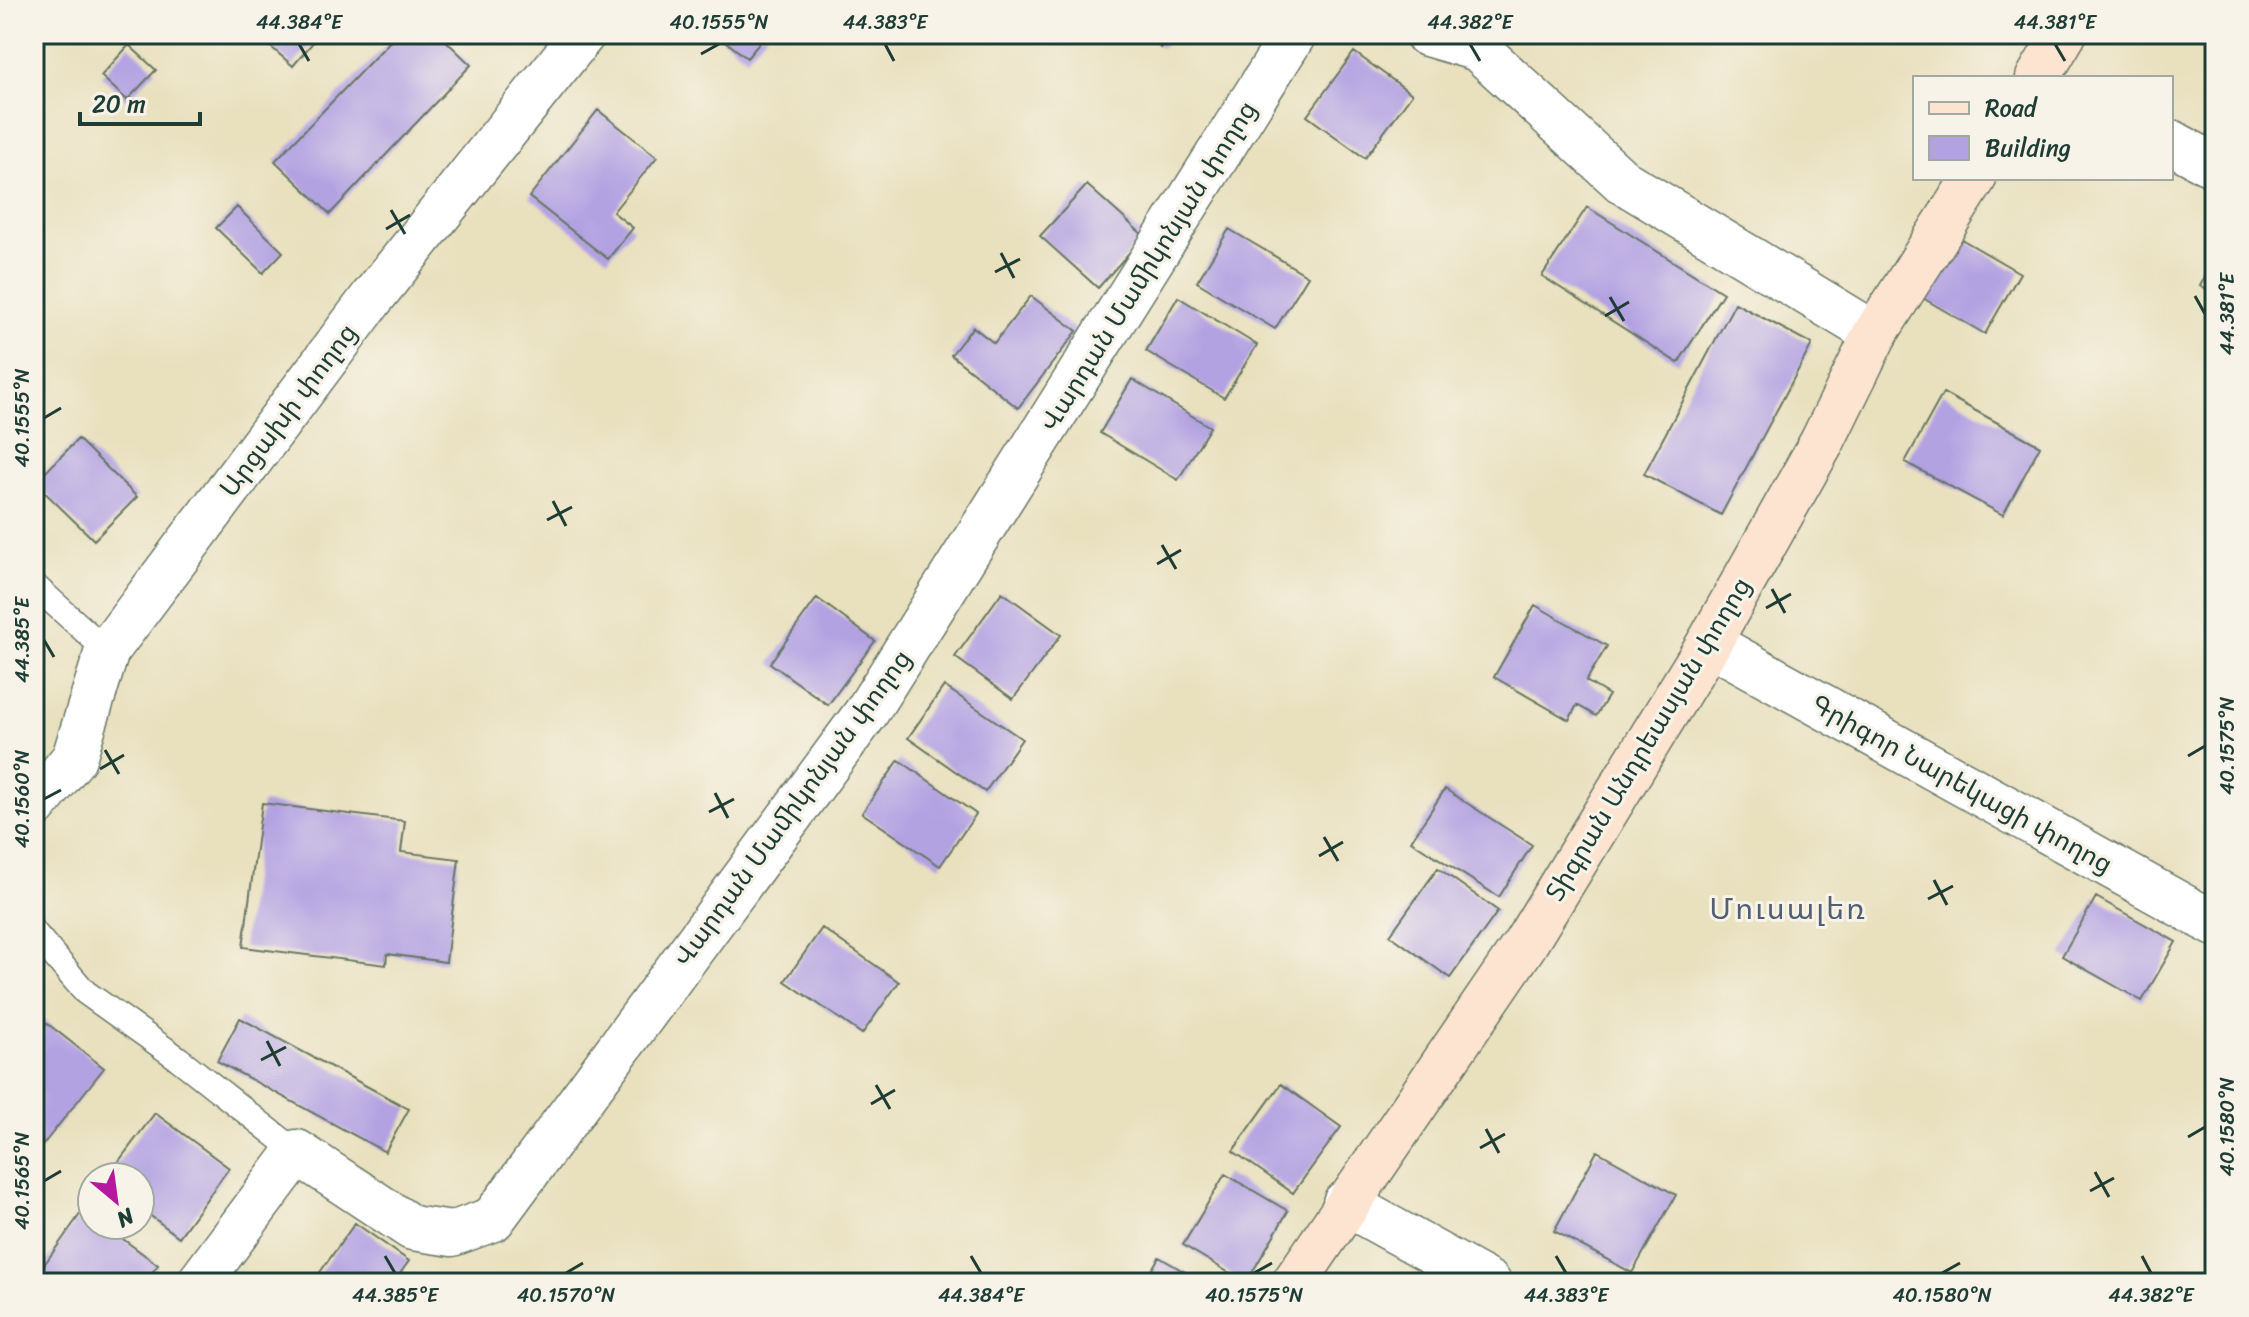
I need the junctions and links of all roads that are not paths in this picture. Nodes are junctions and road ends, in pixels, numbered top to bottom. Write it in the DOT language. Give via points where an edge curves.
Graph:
graph roads {
  1 [pos="583,34"];
  2 [pos="1294,34"];
  3 [pos="1427,34"];
  4 [pos="2064,34"];
  5 [pos="2045,76"];
  6 [pos="2173,143"];
  7 [pos="2215,166"];
  8 [pos="1973,180"];
  9 [pos="1875,334"];
  10 [pos="34,585"];
  11 [pos="1709,643"];
  12 [pos="107,651"];
  13 [pos="34,807"];
  14 [pos="2215,924"];
  15 [pos="34,932"];
  16 [pos="297,1152"];
  17 [pos="1345,1203"];
  18 [pos="199,1283"];
  19 [pos="1294,1283"];
  20 [pos="1489,1283"];
  1 -- 12 [label="street, Արցախի փողոց" via="372,298"];
  2 -- 16 [label="street, Վարդան Մամիկոնյան փողոց" via="866,713 493,1219 452,1234 412,1228"];
  3 -- 9 [label="street" via="1478,49 1622,181"];
  4 -- 5 [label="main road"];
  6 -- 7 [label="street"];
  8 -- 9 [label="main road, Տիգրան Անդրեասյան փողոց"];
  9 -- 11 [label="main road, Տիգրան Անդրեասյան փողոց" via="1822,442"];
  10 -- 12 [label="lane"];
  11 -- 14 [label="street, Գրիգոր Նարեկացի փողոց"];
  11 -- 17 [label="main road, Տիգրան Անդրեասյան փողոց" via="1525,944"];
  12 -- 13 [label="street, Արցախի փողոց" via="74,758"];
  15 -- 16 [label="lane" via="85,992"];
  16 -- 18 [label="street"];
  17 -- 19 [label="main road, Տիգրան Անդրեասյան փողոց"];
  17 -- 20 [label="street"];
}
